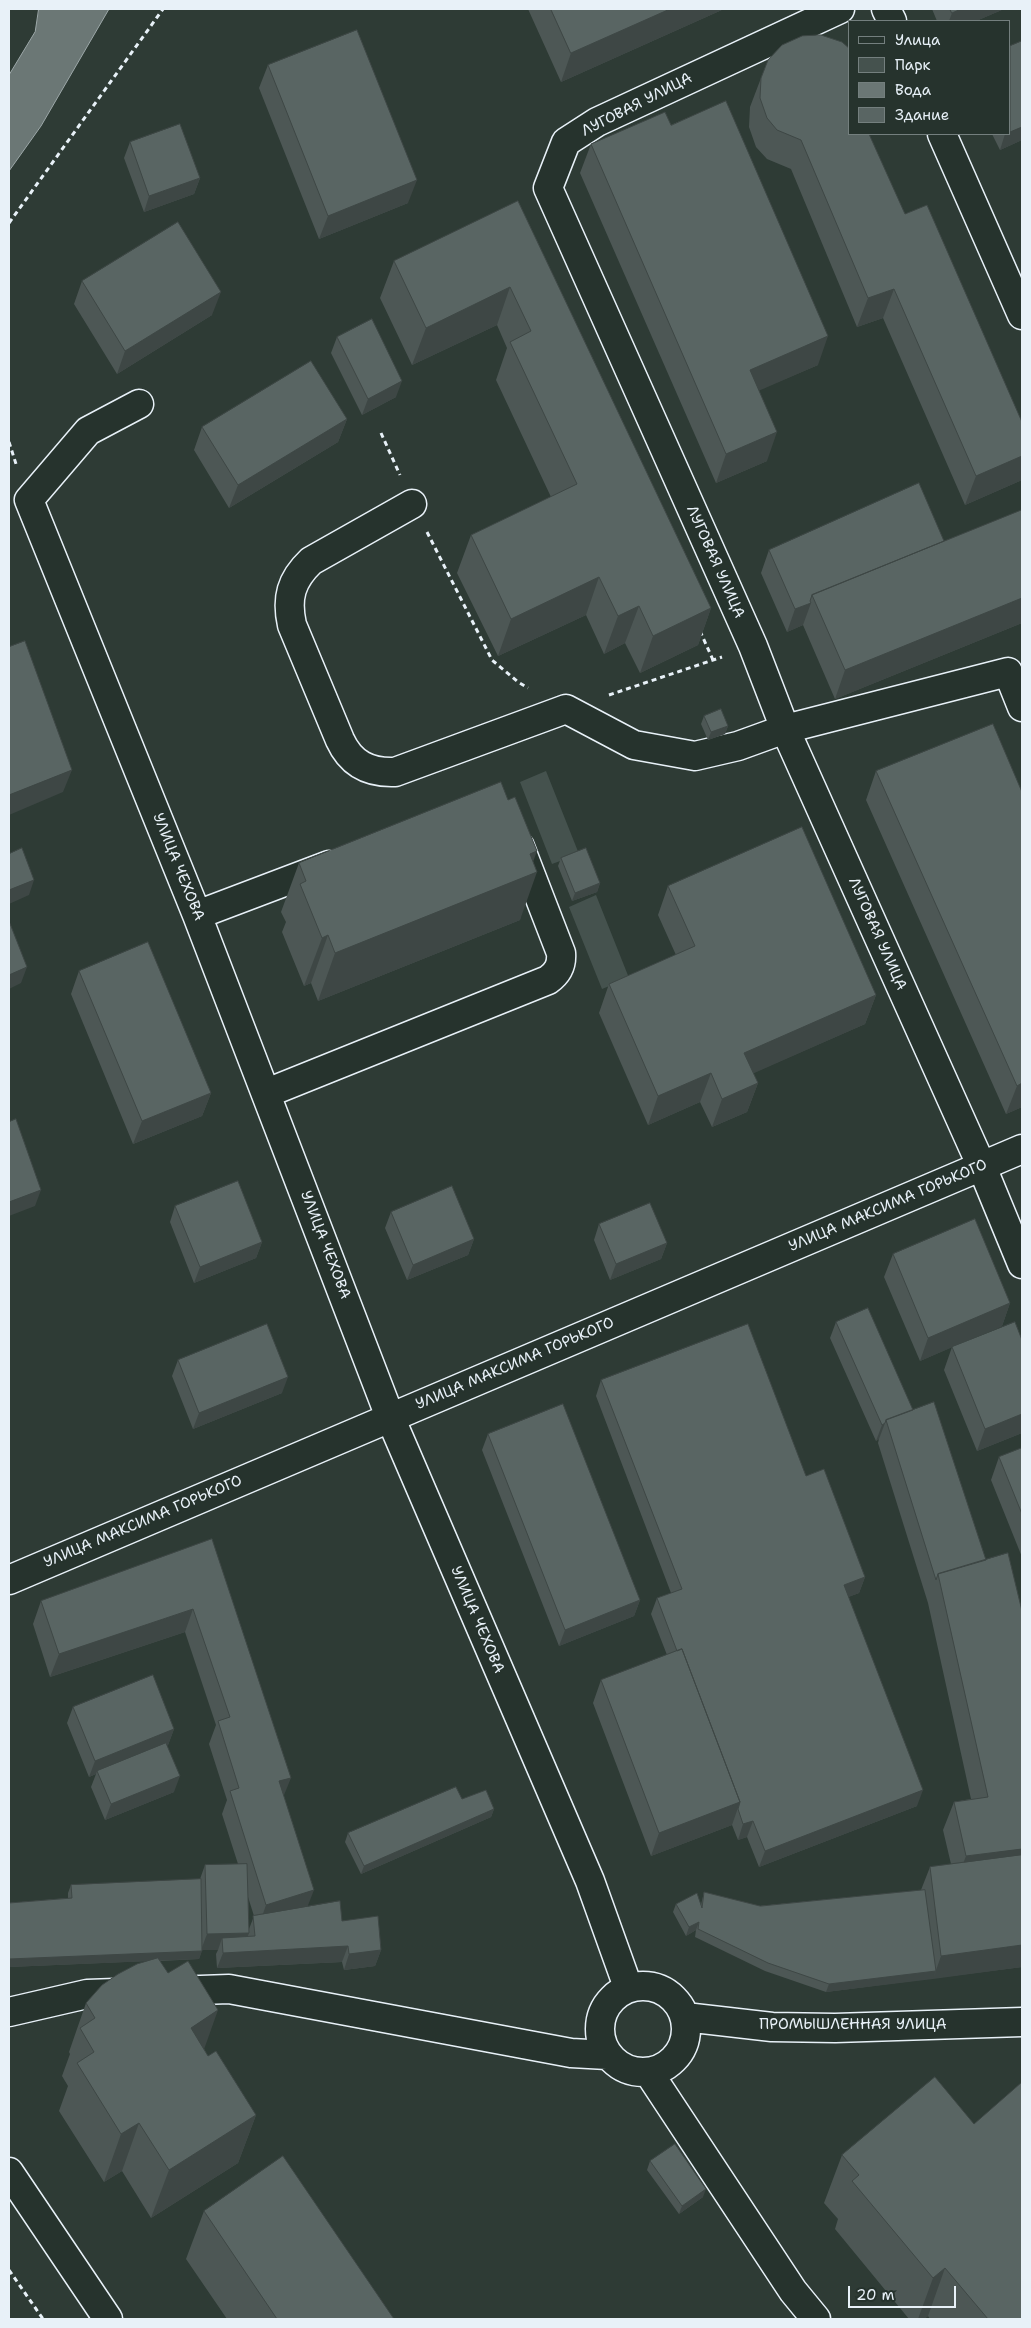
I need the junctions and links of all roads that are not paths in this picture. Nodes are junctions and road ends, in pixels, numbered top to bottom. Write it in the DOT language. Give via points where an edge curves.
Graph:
graph roads {
  1 [pos="840,9"];
  2 [pos="942,135"];
  3 [pos="1022,315"];
  4 [pos="139,404"];
  5 [pos="412,504"];
  6 [pos="1022,707"];
  7 [pos="785,728"];
  8 [pos="512,826"];
  9 [pos="352,856"];
  10 [pos="197,915"];
  11 [pos="267,1093"];
  12 [pos="1022,1148"];
  13 [pos="982,1167"];
  14 [pos="1022,1264"];
  15 [pos="390,1417"];
  16 [pos="9,1580"];
  17 [pos="628,1987"];
  18 [pos="9,2012"];
  19 [pos="685,2017"];
  20 [pos="1022,2022"];
  21 [pos="608,2055"];
  22 [pos="650,2073"];
  23 [pos="9,2172"];
  24 [pos="108,2319"];
  25 [pos="816,2319"];
  1 -- 7 [label="street, ЛУГОВАЯ УЛИЦА" via="598,122 566,142 548,188 753,646"];
  2 -- 3 [label="street"];
  4 -- 10 [label="street, УЛИЦА ЧЕХОВА" via="88,431 29,500"];
  5 -- 7 [label="street" via="311,561 299,572 291,588 288,610 292,625 346,753 362,767 396,772 566,709 634,745 695,756 738,746"];
  6 -- 7 [label="street" via="1008,672"];
  7 -- 13 [label="street, ЛУГОВАЯ УЛИЦА"];
  8 -- 11 [label="street" via="561,953 559,969 554,976"];
  9 -- 10 [label="street"];
  10 -- 11 [label="street, УЛИЦА ЧЕХОВА"];
  11 -- 15 [label="street, УЛИЦА ЧЕХОВА"];
  12 -- 13 [label="street, УЛИЦА МАКСИМА ГОРЬКОГО"];
  13 -- 14 [label="street, ЛУГОВАЯ УЛИЦА"];
  13 -- 15 [label="street, УЛИЦА МАКСИМА ГОРЬКОГО"];
  15 -- 16 [label="street, УЛИЦА МАКСИМА ГОРЬКОГО"];
  15 -- 17 [label="street, УЛИЦА ЧЕХОВА" via="590,1881"];
  17 -- 19 [label="street" via="654,1986 667,1992"];
  17 -- 21 [label="street" via="614,1996 600,2018 601,2043"];
  18 -- 21 [label="street" via="87,1994 229,1989 571,2052"];
  19 -- 20 [label="street, ПРОМЫШЛЕННАЯ УЛИЦА" via="772,2027 835,2028"];
  19 -- 22 [label="street" via="687,2030 678,2054 669,2064"];
  21 -- 22 [label="street" via="621,2067"];
  22 -- 25 [label="street" via="793,2291"];
  23 -- 24 [label="street"];
}
